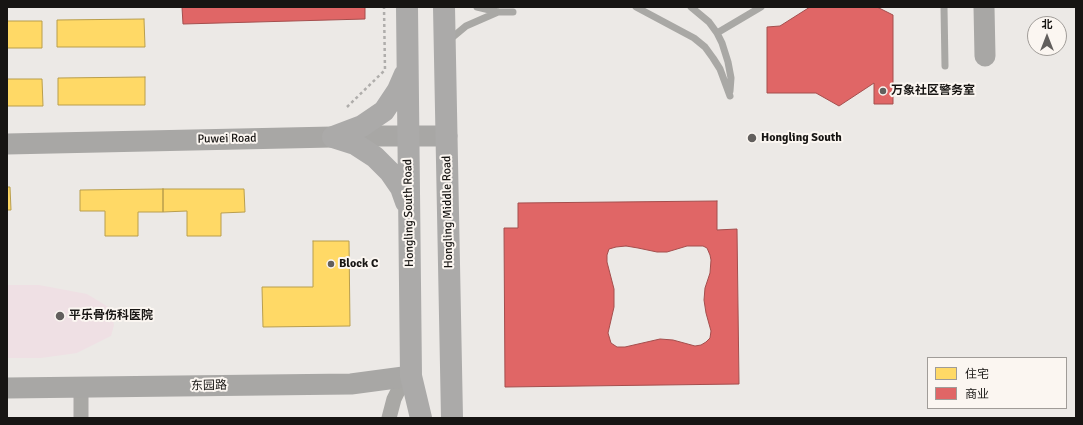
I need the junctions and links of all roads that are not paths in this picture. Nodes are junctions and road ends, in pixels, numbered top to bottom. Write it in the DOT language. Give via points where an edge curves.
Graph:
graph roads {
  1 [pos="407,7"];
  2 [pos="444,7"];
  3 [pos="477,7"];
  4 [pos="636,7"];
  5 [pos="691,7"];
  6 [pos="761,7"];
  7 [pos="944,7"];
  8 [pos="984,7"];
  9 [pos="498,12"];
  10 [pos="513,12"];
  11 [pos="717,33"];
  12 [pos="445,44"];
  13 [pos="985,56"];
  14 [pos="946,66"];
  15 [pos="407,71"];
  16 [pos="408,136"];
  17 [pos="446,136"];
  18 [pos="333,137"];
  19 [pos="7,144"];
  20 [pos="409,210"];
  21 [pos="411,376"];
  22 [pos="81,387"];
  23 [pos="7,388"];
  24 [pos="81,418"];
  25 [pos="389,418"];
  26 [pos="407,418"];
  27 [pos="421,418"];
  28 [pos="452,418"];
  1 -- 15 [label="main road, Hongling South Road"];
  2 -- 12 [label="main road, Hongling Middle Road"];
  3 -- 9 [label="lane"];
  4 -- 11 [label="lane" via="694,38 705,47 720,69 729,96 728,62"];
  5 -- 11 [label="lane" via="709,22"];
  6 -- 11 [label="lane"];
  7 -- 14 [label="lane"];
  8 -- 13 [label="street"];
  9 -- 10 [label="lane"];
  9 -- 12 [label="lane" via="466,26"];
  12 -- 17 [label="main road, Hongling Middle Road"];
  15 -- 16 [label="main road, Hongling South Road"];
  15 -- 18 [label="main road" via="384,111 362,126"];
  16 -- 17 [label="street, Puwei Road"];
  16 -- 18 [label="street, Puwei Road"];
  16 -- 20 [label="main road, Hongling South Road"];
  17 -- 28 [label="main road, Hongling Middle Road"];
  18 -- 19 [label="street, Puwei Road"];
  18 -- 20 [label="main road" via="355,144 375,157 401,188"];
  20 -- 21 [label="main road, Hongling South Road"];
  21 -- 22 [label="street, 东园路" via="351,384"];
  21 -- 25 [label="street" via="398,391"];
  21 -- 26 [label="main road"];
  21 -- 27 [label="main road, Hongling South Road"];
  22 -- 23 [label="street, 东园路"];
  22 -- 24 [label="street"];
}
